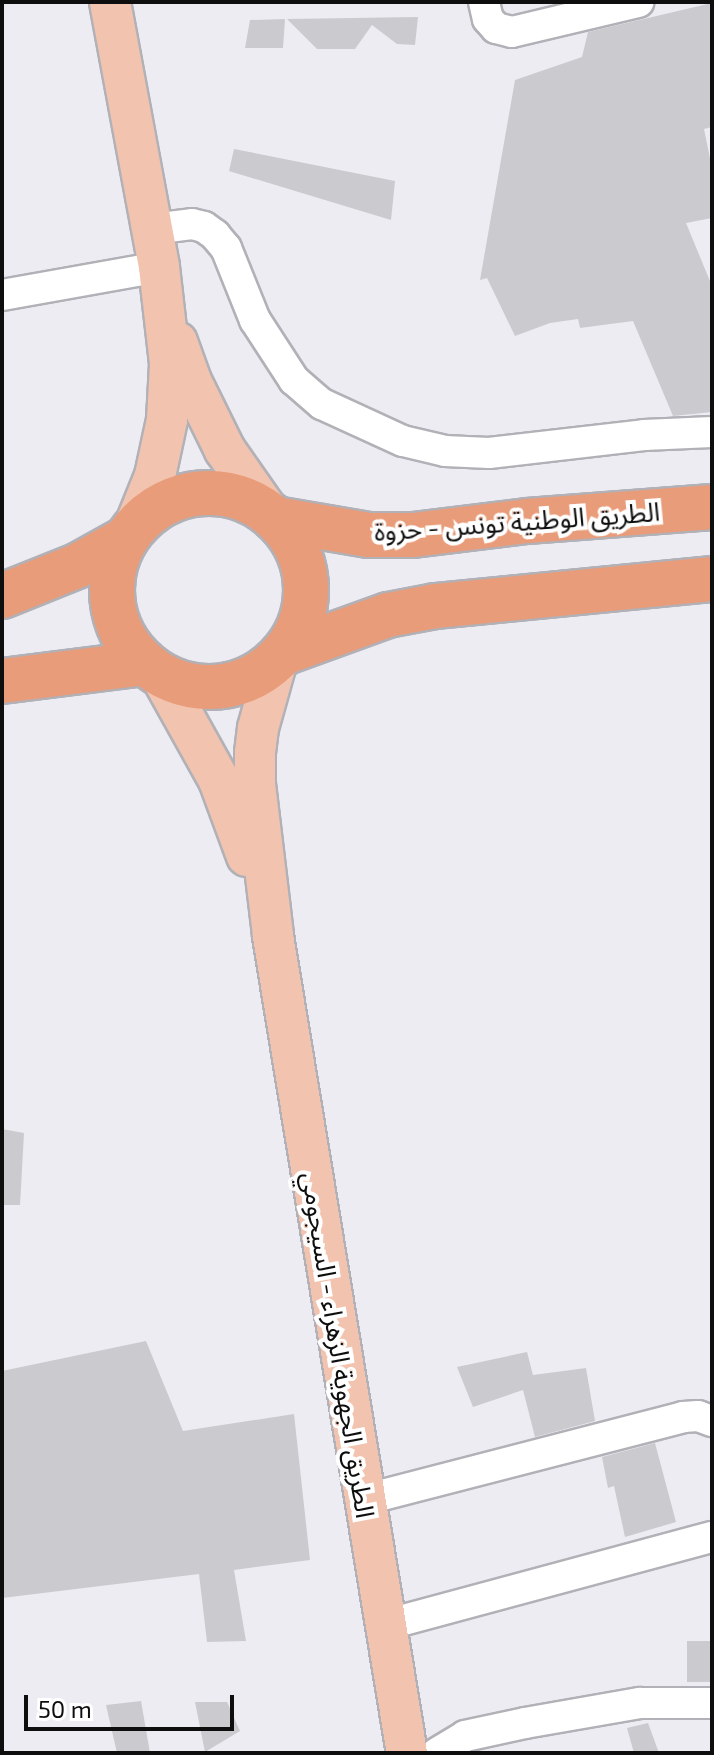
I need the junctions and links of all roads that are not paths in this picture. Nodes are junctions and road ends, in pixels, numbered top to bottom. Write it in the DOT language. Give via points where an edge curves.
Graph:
graph roads {
  1 [pos="110,2"];
  2 [pos="484,2"];
  3 [pos="638,2"];
  4 [pos="155,248"];
  5 [pos="2,295"];
  6 [pos="164,308"];
  7 [pos="712,432"];
  8 [pos="712,507"];
  9 [pos="272,516"];
  10 [pos="130,533"];
  11 [pos="712,579"];
  12 [pos="2,596"];
  13 [pos="280,657"];
  14 [pos="152,668"];
  15 [pos="2,681"];
  16 [pos="273,936"];
  17 [pos="712,1421"];
  18 [pos="363,1500"];
  19 [pos="712,1537"];
  20 [pos="385,1625"];
  21 [pos="712,1703"];
  22 [pos="407,1753"];
  23 [pos="437,1753"];
  1 -- 4 [label="main road"];
  2 -- 3 [label="street" via="496,28 512,32"];
  4 -- 5 [label="street"];
  4 -- 6 [label="main road"];
  4 -- 7 [label="street" via="192,224 215,235 226,248 255,320 294,380 322,404 403,441 445,451 489,453"];
  6 -- 9 [label="main road" via="191,381 225,450"];
  6 -- 10 [label="main road" via="170,364 167,420 155,476"];
  8 -- 9 [label="highway, الطريق الوطنية تونس - حزوة" via="413,535 369,535"];
  9 -- 10 [label="highway" via="243,498 213,492 183,495 156,508"];
  9 -- 13 [label="highway" via="294,542 304,570 306,599 299,628"];
  10 -- 12 [label="highway" via="79,565"];
  10 -- 14 [label="highway" via="114,570 113,604 123,636"];
  11 -- 13 [label="highway" via="436,606 388,615"];
  13 -- 14 [label="highway" via="251,678 220,687 189,685"];
  13 -- 16 [label="main road, الطريق الجهوية الزهراء - السيجومي" via="255,753"];
  14 -- 15 [label="highway"];
  14 -- 16 [label="main road, الطريق الجهوية الزهراء - السيجومي" via="219,780"];
  16 -- 18 [label="main road, الطريق الجهوية الزهراء - السيجومي"];
  17 -- 18 [label="street" via="698,1416 672,1419"];
  18 -- 20 [label="main road, الطريق الجهوية الزهراء - السيجومي"];
  19 -- 20 [label="street"];
  20 -- 22 [label="main road, الطريق الجهوية الزهراء - السيجومي"];
  21 -- 23 [label="street" via="640,1703 525,1723 465,1736"];
}
